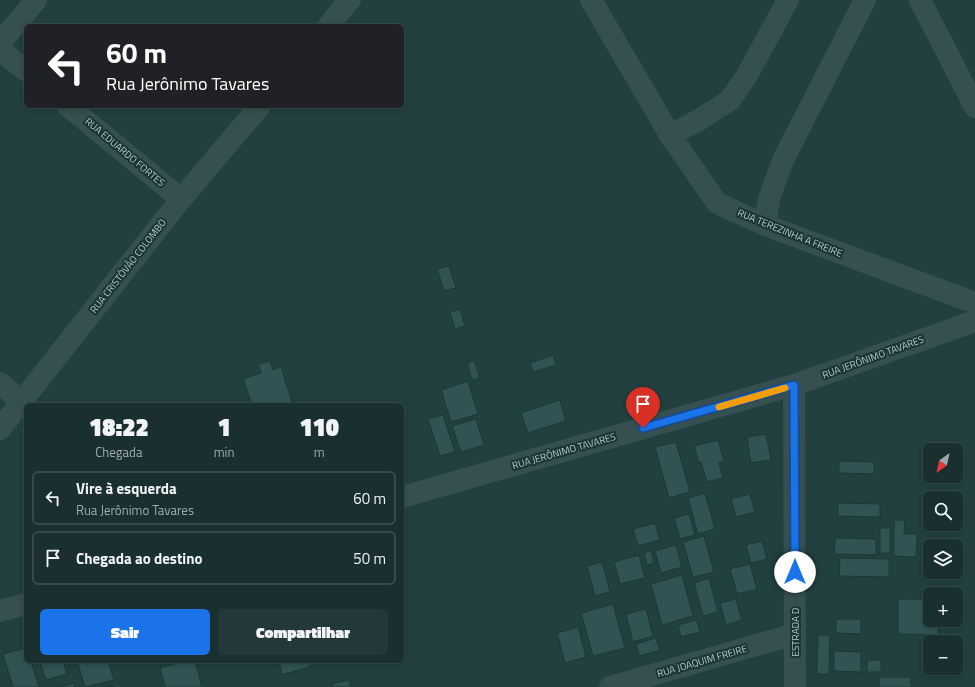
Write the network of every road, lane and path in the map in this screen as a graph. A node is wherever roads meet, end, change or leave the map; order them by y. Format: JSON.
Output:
{"nodes":[{"id":1,"x":36,"y":0,"type":"edge"},
{"id":2,"x":350,"y":0,"type":"edge"},
{"id":3,"x":591,"y":0,"type":"edge"},
{"id":4,"x":788,"y":0,"type":"edge"},
{"id":5,"x":866,"y":0,"type":"edge"},
{"id":6,"x":920,"y":0,"type":"edge"},
{"id":7,"x":330,"y":24,"type":"edge"},
{"id":8,"x":0,"y":43,"type":"edge"},
{"id":9,"x":0,"y":50,"type":"edge"},
{"id":10,"x":24,"y":69,"type":"edge"},
{"id":11,"x":975,"y":107,"type":"edge"},
{"id":12,"x":70,"y":108,"type":"edge"},
{"id":13,"x":258,"y":108,"type":"edge"},
{"id":14,"x":670,"y":135,"type":"junction"},
{"id":15,"x":181,"y":199,"type":"junction"},
{"id":16,"x":765,"y":225,"type":"junction"},
{"id":17,"x":975,"y":303,"type":"edge"},
{"id":18,"x":975,"y":321,"type":"edge"},
{"id":19,"x":0,"y":383,"type":"edge"},
{"id":20,"x":794,"y":385,"type":"junction"},
{"id":21,"x":22,"y":402,"type":"junction"},
{"id":22,"x":0,"y":429,"type":"edge"},
{"id":23,"x":404,"y":496,"type":"edge"},
{"id":24,"x":24,"y":605,"type":"edge"},
{"id":25,"x":0,"y":611,"type":"edge"},
{"id":26,"x":795,"y":634,"type":"junction"},
{"id":27,"x":610,"y":687,"type":"edge"},
{"id":28,"x":795,"y":687,"type":"edge"}],
"edges":[{"from":1,"to":8,"type":"street"},
{"from":2,"to":7,"type":"street"},
{"from":3,"to":14,"type":"street","name":"RUA TEREZINHA A FREIRE"},
{"from":4,"to":14,"type":"street"},
{"from":5,"to":16,"type":"street"},
{"from":6,"to":11,"type":"street"},
{"from":9,"to":10,"type":"street"},
{"from":12,"to":15,"type":"street","name":"RUA EDUARDO FORTES"},
{"from":13,"to":15,"type":"street","name":"RUA CRISTÓVÃO COLOMBO"},
{"from":14,"to":16,"type":"street","name":"RUA TEREZINHA A FREIRE"},
{"from":15,"to":21,"type":"street","name":"RUA CRISTÓVÃO COLOMBO"},
{"from":16,"to":17,"type":"street","name":"RUA TEREZINHA A FREIRE"},
{"from":18,"to":20,"type":"street","name":"RUA JERÔNIMO TAVARES"},
{"from":19,"to":21,"type":"street"},
{"from":20,"to":23,"type":"street","name":"RUA JERÔNIMO TAVARES"},
{"from":20,"to":26,"type":"street","name":"ESTRADA D"},
{"from":21,"to":22,"type":"street","name":"RUA CRISTÓVÃO COLOMBO"},
{"from":24,"to":25,"type":"street"},
{"from":26,"to":27,"type":"street","name":"RUA JOAQUIM FREIRE"},
{"from":26,"to":28,"type":"street","name":"ESTRADA D"}]}
